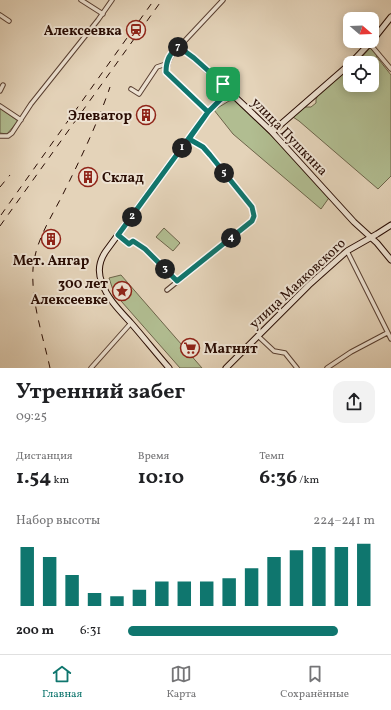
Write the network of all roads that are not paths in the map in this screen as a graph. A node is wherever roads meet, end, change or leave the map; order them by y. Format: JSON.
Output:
{"nodes":[{"id":1,"x":81,"y":0,"type":"edge"},
{"id":2,"x":112,"y":0,"type":"edge"},
{"id":3,"x":223,"y":0,"type":"edge"},
{"id":4,"x":103,"y":14,"type":"junction"},
{"id":5,"x":0,"y":15,"type":"edge"},
{"id":6,"x":391,"y":17,"type":"edge"},
{"id":7,"x":9,"y":21,"type":"dead end"},
{"id":8,"x":379,"y":32,"type":"edge"},
{"id":9,"x":179,"y":47,"type":"junction"},
{"id":10,"x":365,"y":48,"type":"edge"},
{"id":11,"x":375,"y":48,"type":"edge"},
{"id":12,"x":357,"y":56,"type":"edge"},
{"id":13,"x":166,"y":64,"type":"junction"},
{"id":14,"x":343,"y":69,"type":"edge"},
{"id":15,"x":391,"y":69,"type":"edge"},
{"id":16,"x":3,"y":85,"type":"dead end"},
{"id":17,"x":131,"y":89,"type":"dead end"},
{"id":18,"x":0,"y":90,"type":"edge"},
{"id":19,"x":231,"y":93,"type":"junction"},
{"id":20,"x":0,"y":106,"type":"edge"},
{"id":21,"x":208,"y":112,"type":"junction"},
{"id":22,"x":21,"y":120,"type":"junction"},
{"id":23,"x":272,"y":132,"type":"junction"},
{"id":24,"x":0,"y":136,"type":"edge"},
{"id":25,"x":189,"y":139,"type":"junction"},
{"id":26,"x":391,"y":224,"type":"edge"},
{"id":27,"x":118,"y":235,"type":"junction"},
{"id":28,"x":370,"y":237,"type":"junction"},
{"id":29,"x":347,"y":251,"type":"junction"},
{"id":30,"x":391,"y":260,"type":"edge"},
{"id":31,"x":177,"y":281,"type":"junction"},
{"id":32,"x":167,"y":290,"type":"dead end"},
{"id":33,"x":131,"y":323,"type":"junction"},
{"id":34,"x":387,"y":333,"type":"junction"},
{"id":35,"x":258,"y":336,"type":"junction"},
{"id":36,"x":391,"y":339,"type":"edge"},
{"id":37,"x":91,"y":368,"type":"edge"},
{"id":38,"x":169,"y":368,"type":"edge"},
{"id":39,"x":226,"y":368,"type":"edge"},
{"id":40,"x":297,"y":368,"type":"edge"},
{"id":41,"x":327,"y":368,"type":"edge"}],
"edges":[{"from":1,"to":4,"type":"street"},
{"from":2,"to":4,"type":"street"},
{"from":3,"to":9,"type":"street"},
{"from":4,"to":22,"type":"street"},
{"from":5,"to":7,"type":"street"},
{"from":6,"to":8,"type":"street"},
{"from":9,"to":13,"type":"street"},
{"from":9,"to":19,"type":"street","name":"улица Пушкина"},
{"from":10,"to":12,"type":"street"},
{"from":11,"to":15,"type":"street"},
{"from":13,"to":17,"type":"street"},
{"from":13,"to":21,"type":"street"},
{"from":14,"to":23,"type":"street"},
{"from":16,"to":18,"type":"street"},
{"from":19,"to":21,"type":"street"},
{"from":19,"to":23,"type":"street","name":"улица Пушкина"},
{"from":20,"to":22,"type":"street"},
{"from":21,"to":25,"type":"street"},
{"from":22,"to":24,"type":"street"},
{"from":23,"to":28,"type":"street","name":"улица Пушкина"},
{"from":25,"to":27,"type":"street"},
{"from":25,"to":31,"type":"street"},
{"from":26,"to":28,"type":"street","name":"улица Маяковского"},
{"from":27,"to":31,"type":"street"},
{"from":27,"to":33,"type":"street"},
{"from":28,"to":29,"type":"street","name":"улица Маяковского"},
{"from":28,"to":30,"type":"street","name":"улица Пушкина"},
{"from":29,"to":34,"type":"street"},
{"from":29,"to":35,"type":"street","name":"улица Маяковского"},
{"from":31,"to":32,"type":"street"},
{"from":33,"to":37,"type":"street"},
{"from":33,"to":38,"type":"street"},
{"from":34,"to":36,"type":"street"},
{"from":34,"to":41,"type":"street"},
{"from":35,"to":39,"type":"street","name":"улица Маяковского"},
{"from":35,"to":40,"type":"street"}]}
